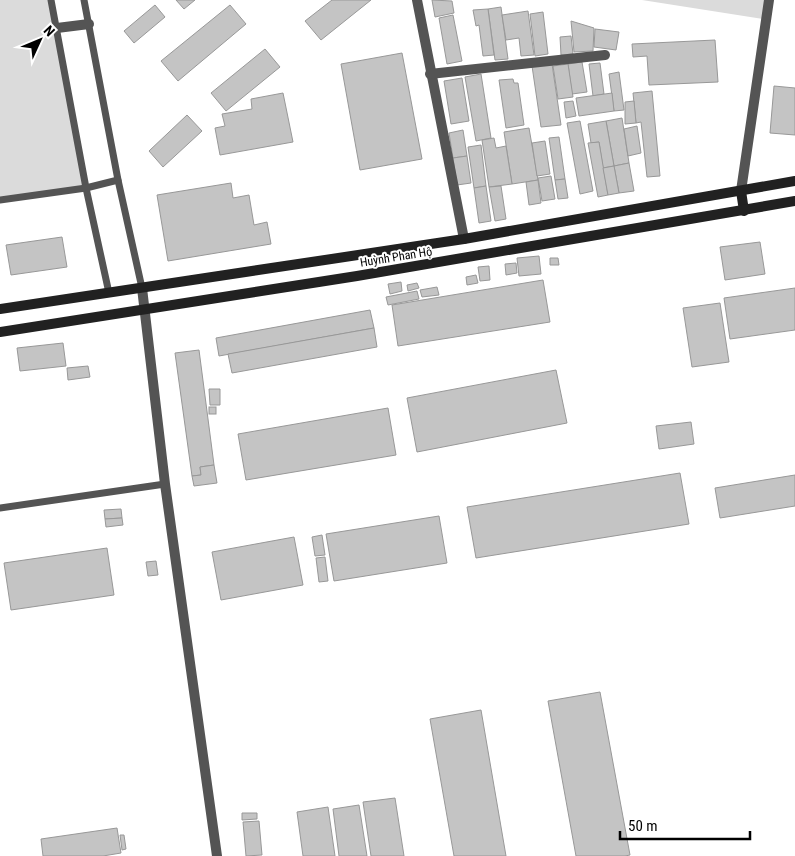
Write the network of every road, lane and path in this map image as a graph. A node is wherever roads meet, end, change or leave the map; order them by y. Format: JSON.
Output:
{"nodes":[{"id":1,"x":52,"y":0,"type":"edge"},
{"id":2,"x":84,"y":0,"type":"edge"},
{"id":3,"x":417,"y":0,"type":"edge"},
{"id":4,"x":769,"y":0,"type":"edge"},
{"id":5,"x":89,"y":24,"type":"junction"},
{"id":6,"x":56,"y":28,"type":"junction"},
{"id":7,"x":605,"y":55,"type":"dead end"},
{"id":8,"x":430,"y":74,"type":"junction"},
{"id":9,"x":118,"y":180,"type":"junction"},
{"id":10,"x":795,"y":181,"type":"edge"},
{"id":11,"x":86,"y":188,"type":"junction"},
{"id":12,"x":741,"y":191,"type":"junction"},
{"id":13,"x":0,"y":200,"type":"edge"},
{"id":14,"x":795,"y":201,"type":"edge"},
{"id":15,"x":744,"y":210,"type":"junction"},
{"id":16,"x":464,"y":238,"type":"junction"},
{"id":17,"x":142,"y":288,"type":"junction"},
{"id":18,"x":109,"y":293,"type":"junction"},
{"id":19,"x":0,"y":309,"type":"edge"},
{"id":20,"x":144,"y":310,"type":"junction"},
{"id":21,"x":0,"y":332,"type":"edge"},
{"id":22,"x":165,"y":484,"type":"junction"},
{"id":23,"x":0,"y":508,"type":"edge"},
{"id":24,"x":217,"y":856,"type":"edge"}],
"edges":[{"from":1,"to":6,"type":"lane"},
{"from":2,"to":5,"type":"lane"},
{"from":3,"to":8,"type":"street"},
{"from":4,"to":12,"type":"street"},
{"from":5,"to":6,"type":"street"},
{"from":5,"to":9,"type":"lane"},
{"from":6,"to":11,"type":"lane"},
{"from":7,"to":8,"type":"street"},
{"from":8,"to":16,"type":"street"},
{"from":9,"to":11,"type":"lane"},
{"from":9,"to":17,"type":"lane"},
{"from":10,"to":12,"type":"street","name":"Huỳnh Phan Hộ"},
{"from":11,"to":13,"type":"lane"},
{"from":11,"to":18,"type":"lane"},
{"from":12,"to":15,"type":"street"},
{"from":12,"to":16,"type":"street","name":"Huỳnh Phan Hộ"},
{"from":14,"to":15,"type":"street","name":"Huỳnh Phan Hộ"},
{"from":15,"to":20,"type":"street","name":"Huỳnh Phan Hộ"},
{"from":16,"to":17,"type":"street","name":"Huỳnh Phan Hộ"},
{"from":17,"to":18,"type":"street","name":"Huỳnh Phan Hộ"},
{"from":17,"to":20,"type":"street"},
{"from":18,"to":19,"type":"street","name":"Huỳnh Phan Hộ"},
{"from":20,"to":21,"type":"street","name":"Huỳnh Phan Hộ"},
{"from":20,"to":22,"type":"street"},
{"from":22,"to":23,"type":"lane"},
{"from":22,"to":24,"type":"street"}]}
